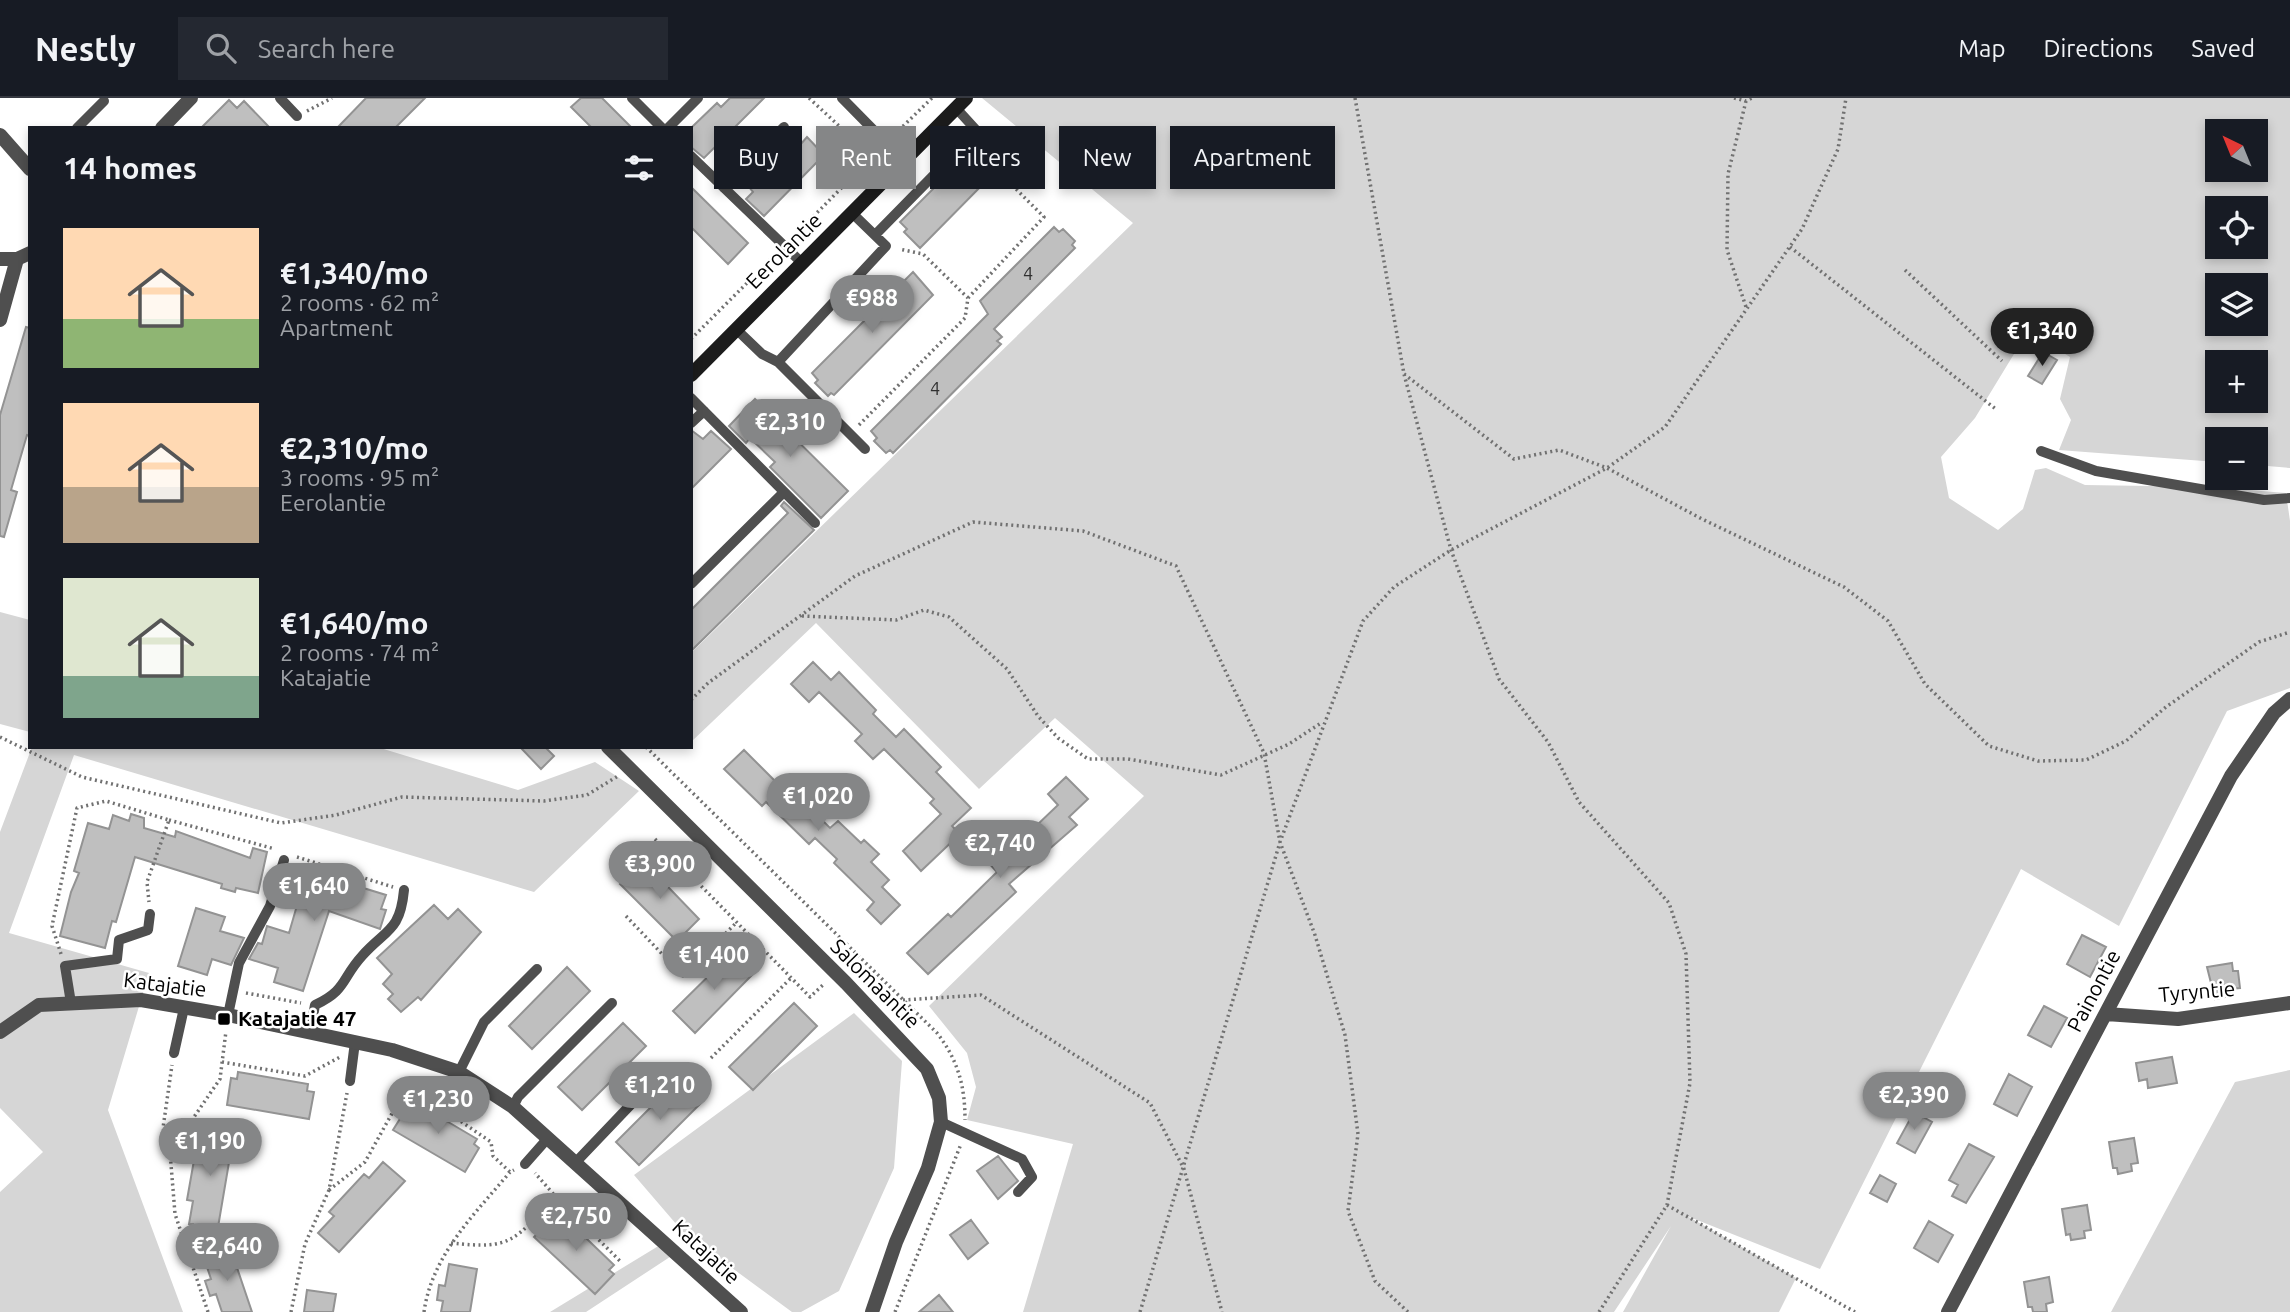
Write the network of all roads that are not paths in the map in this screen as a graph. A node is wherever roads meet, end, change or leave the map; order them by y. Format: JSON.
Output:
{"nodes":[{"id":1,"x":191,"y":98,"type":"edge"},
{"id":2,"x":280,"y":98,"type":"edge"},
{"id":3,"x":632,"y":98,"type":"edge"},
{"id":4,"x":698,"y":98,"type":"edge"},
{"id":5,"x":842,"y":98,"type":"edge"},
{"id":6,"x":104,"y":101,"type":"dead end"},
{"id":7,"x":961,"y":103,"type":"edge"},
{"id":8,"x":297,"y":116,"type":"dead end"},
{"id":9,"x":79,"y":126,"type":"edge"},
{"id":10,"x":164,"y":126,"type":"edge"},
{"id":11,"x":660,"y":126,"type":"edge"},
{"id":12,"x":670,"y":126,"type":"edge"},
{"id":13,"x":870,"y":126,"type":"edge"},
{"id":14,"x":974,"y":126,"type":"edge"},
{"id":15,"x":0,"y":135,"type":"edge"},
{"id":16,"x":916,"y":148,"type":"edge"},
{"id":17,"x":693,"y":158,"type":"edge"},
{"id":18,"x":28,"y":167,"type":"edge"},
{"id":19,"x":714,"y":178,"type":"edge"},
{"id":20,"x":930,"y":178,"type":"edge"},
{"id":21,"x":725,"y":189,"type":"edge"},
{"id":22,"x":876,"y":189,"type":"edge"},
{"id":23,"x":852,"y":213,"type":"junction"},
{"id":24,"x":875,"y":234,"type":"junction"},
{"id":25,"x":24,"y":256,"type":"edge"},
{"id":26,"x":0,"y":259,"type":"edge"},
{"id":27,"x":802,"y":263,"type":"junction"},
{"id":28,"x":0,"y":320,"type":"edge"},
{"id":29,"x":736,"y":329,"type":"junction"},
{"id":30,"x":778,"y":362,"type":"junction"},
{"id":31,"x":693,"y":373,"type":"edge"},
{"id":32,"x":693,"y":400,"type":"edge"},
{"id":33,"x":704,"y":411,"type":"junction"},
{"id":34,"x":693,"y":421,"type":"edge"},
{"id":35,"x":865,"y":449,"type":"dead end"},
{"id":36,"x":2041,"y":450,"type":"dead end"},
{"id":37,"x":784,"y":492,"type":"junction"},
{"id":38,"x":2290,"y":498,"type":"edge"},
{"id":39,"x":815,"y":523,"type":"dead end"},
{"id":40,"x":693,"y":582,"type":"edge"},
{"id":41,"x":2290,"y":699,"type":"edge"},
{"id":42,"x":610,"y":749,"type":"edge"},
{"id":43,"x":284,"y":860,"type":"dead end"},
{"id":44,"x":404,"y":890,"type":"dead end"},
{"id":45,"x":150,"y":915,"type":"road end"},
{"id":46,"x":537,"y":969,"type":"dead end"},
{"id":47,"x":71,"y":1003,"type":"junction"},
{"id":48,"x":612,"y":1003,"type":"dead end"},
{"id":49,"x":2290,"y":1003,"type":"edge"},
{"id":50,"x":184,"y":1007,"type":"junction"},
{"id":51,"x":2106,"y":1014,"type":"junction"},
{"id":52,"x":229,"y":1015,"type":"junction"},
{"id":53,"x":0,"y":1032,"type":"edge"},
{"id":54,"x":310,"y":1032,"type":"junction"},
{"id":55,"x":355,"y":1042,"type":"junction"},
{"id":56,"x":174,"y":1053,"type":"road end"},
{"id":57,"x":459,"y":1072,"type":"junction"},
{"id":58,"x":659,"y":1074,"type":"dead end"},
{"id":59,"x":349,"y":1081,"type":"road end"},
{"id":60,"x":513,"y":1107,"type":"junction"},
{"id":61,"x":941,"y":1122,"type":"junction"},
{"id":62,"x":548,"y":1138,"type":"junction"},
{"id":63,"x":576,"y":1162,"type":"junction"},
{"id":64,"x":524,"y":1164,"type":"road end"},
{"id":65,"x":1018,"y":1192,"type":"dead end"},
{"id":66,"x":741,"y":1312,"type":"edge"},
{"id":67,"x":872,"y":1312,"type":"edge"},
{"id":68,"x":1948,"y":1312,"type":"edge"}],
"edges":[{"from":1,"to":10,"type":"street"},
{"from":2,"to":8,"type":"lane"},
{"from":3,"to":11,"type":"lane"},
{"from":4,"to":12,"type":"lane"},
{"from":5,"to":13,"type":"lane"},
{"from":6,"to":9,"type":"lane"},
{"from":7,"to":14,"type":"lane"},
{"from":7,"to":16,"type":"street","name":"Eerolantie"},
{"from":15,"to":18,"type":"street"},
{"from":17,"to":19,"type":"lane"},
{"from":20,"to":24,"type":"lane"},
{"from":21,"to":27,"type":"lane"},
{"from":22,"to":23,"type":"street","name":"Eerolantie"},
{"from":23,"to":24,"type":"lane"},
{"from":23,"to":27,"type":"street","name":"Eerolantie"},
{"from":24,"to":30,"type":"lane"},
{"from":25,"to":26,"type":"street"},
{"from":25,"to":28,"type":"street"},
{"from":27,"to":29,"type":"street","name":"Eerolantie"},
{"from":29,"to":30,"type":"lane"},
{"from":29,"to":31,"type":"street","name":"Eerolantie"},
{"from":30,"to":35,"type":"lane"},
{"from":32,"to":33,"type":"lane"},
{"from":33,"to":34,"type":"lane"},
{"from":33,"to":37,"type":"lane"},
{"from":36,"to":38,"type":"lane"},
{"from":37,"to":39,"type":"lane"},
{"from":37,"to":40,"type":"lane"},
{"from":41,"to":51,"type":"street","name":"Painontie"},
{"from":42,"to":61,"type":"street","name":"Salomaantie"},
{"from":43,"to":52,"type":"lane"},
{"from":44,"to":54,"type":"lane"},
{"from":45,"to":47,"type":"lane"},
{"from":46,"to":57,"type":"lane"},
{"from":47,"to":50,"type":"street","name":"Katajatie"},
{"from":47,"to":53,"type":"street","name":"Katajatie"},
{"from":48,"to":60,"type":"lane"},
{"from":49,"to":51,"type":"street","name":"Tyryntie"},
{"from":50,"to":52,"type":"street","name":"Katajatie"},
{"from":50,"to":56,"type":"lane"},
{"from":51,"to":68,"type":"street","name":"Painontie"},
{"from":52,"to":54,"type":"street","name":"Katajatie"},
{"from":54,"to":55,"type":"street","name":"Katajatie"},
{"from":55,"to":57,"type":"street","name":"Katajatie"},
{"from":55,"to":59,"type":"lane"},
{"from":57,"to":60,"type":"street","name":"Katajatie"},
{"from":58,"to":63,"type":"lane"},
{"from":60,"to":62,"type":"street","name":"Katajatie"},
{"from":61,"to":65,"type":"lane"},
{"from":61,"to":67,"type":"street","name":"Salomaantie"},
{"from":62,"to":63,"type":"street","name":"Katajatie"},
{"from":62,"to":64,"type":"lane"},
{"from":63,"to":66,"type":"street","name":"Katajatie"}]}
